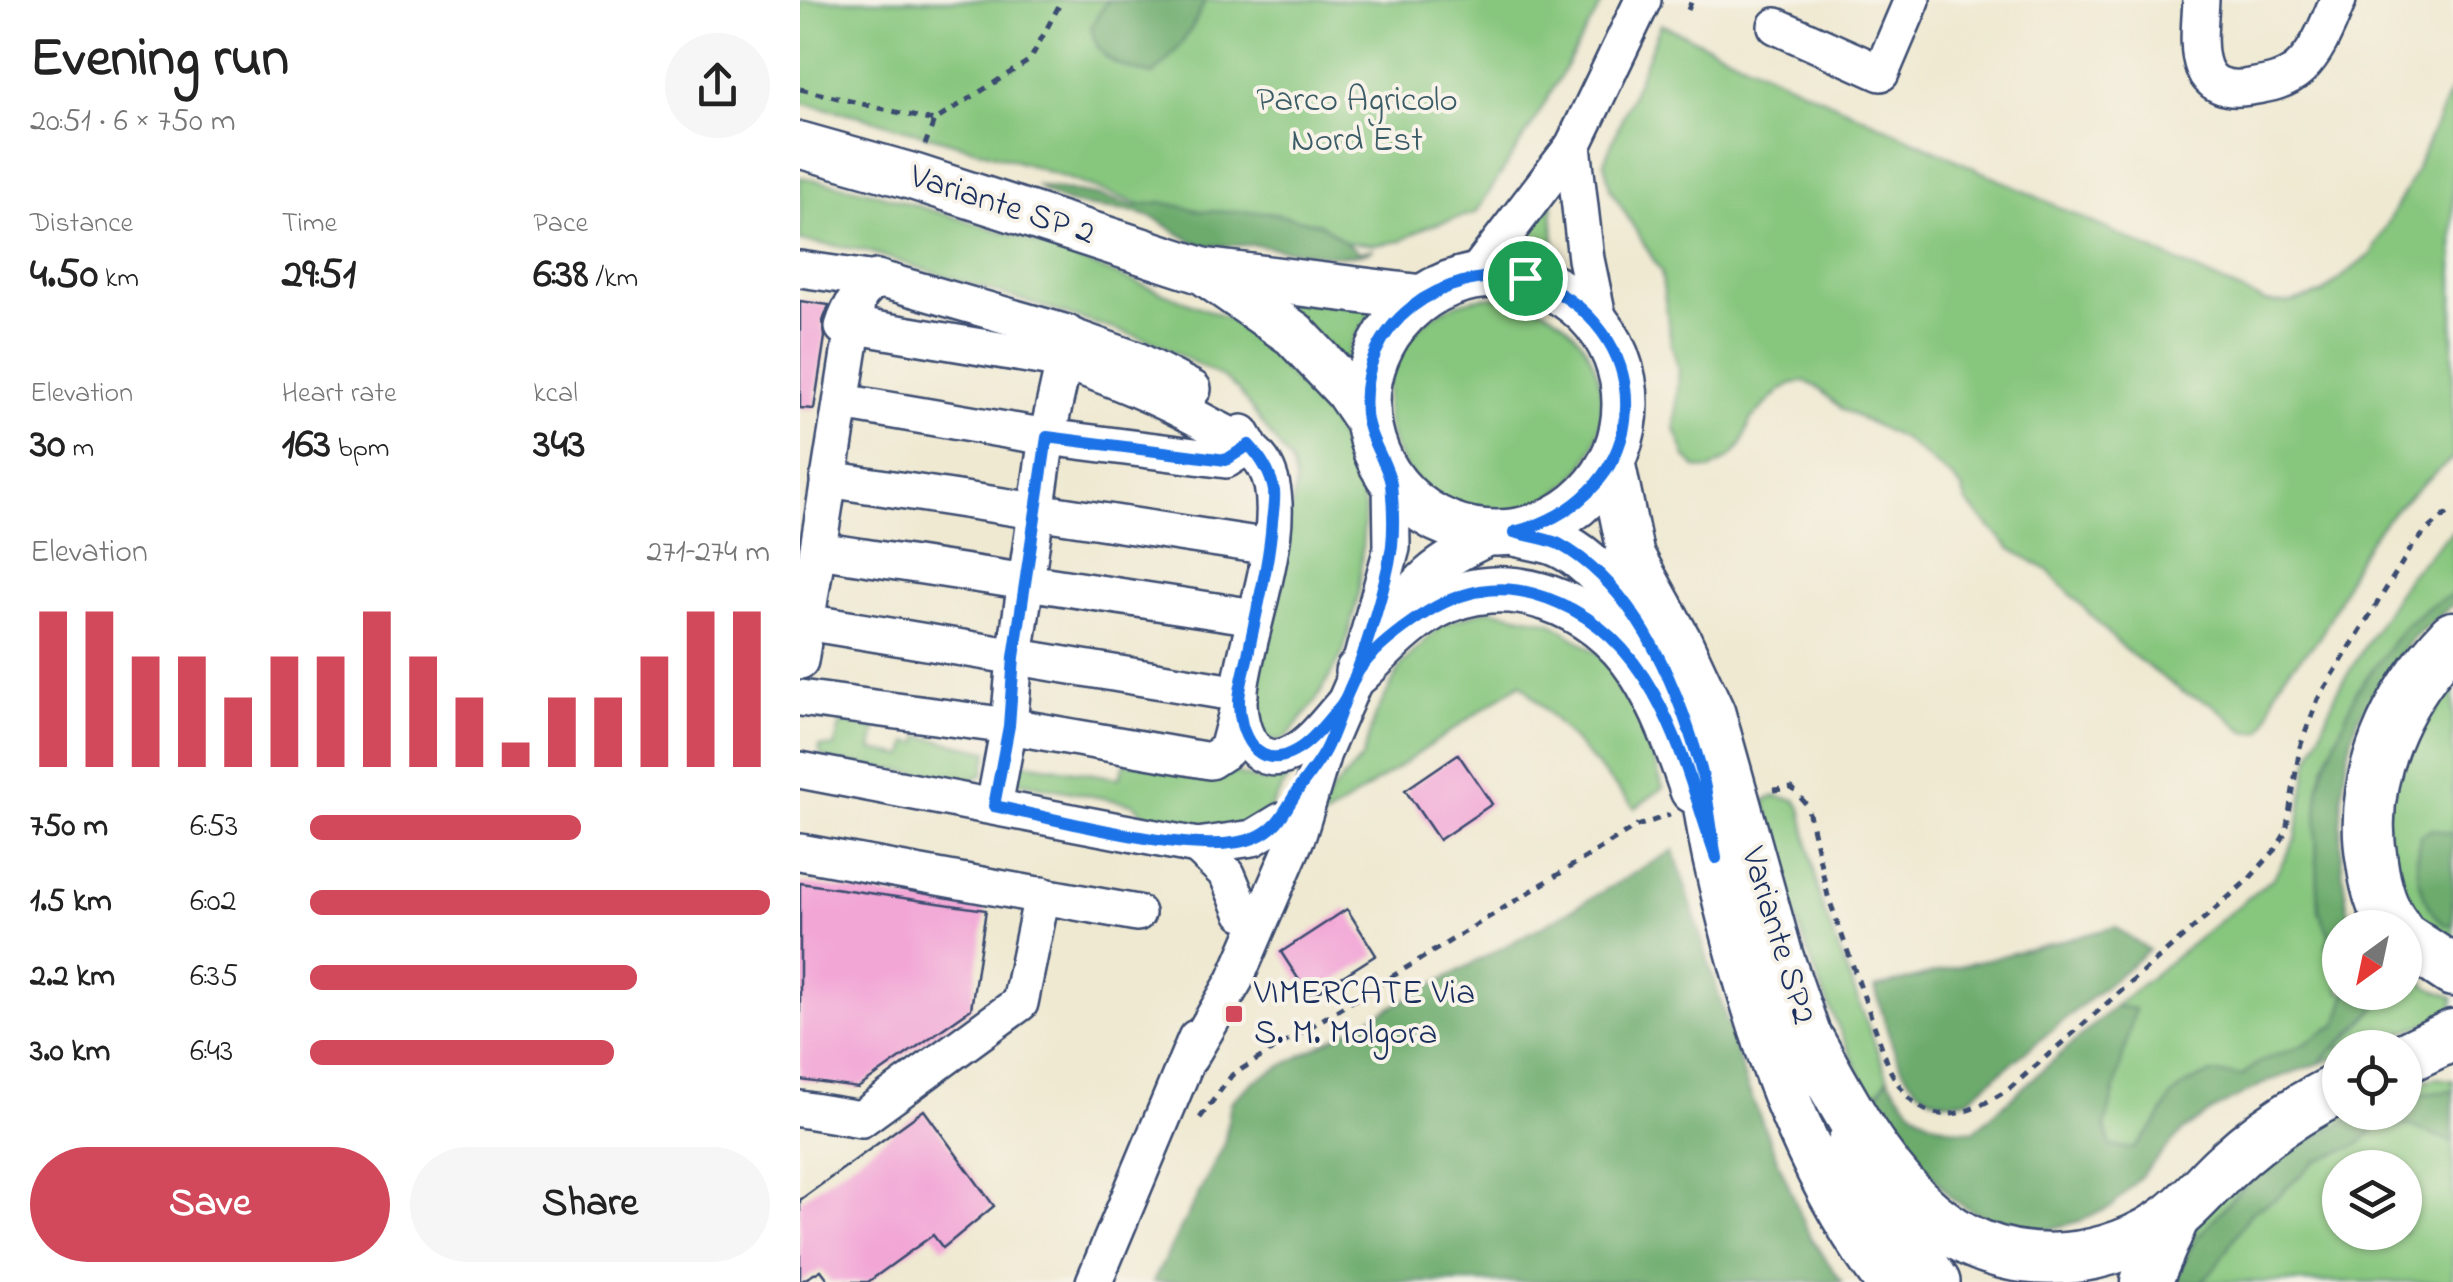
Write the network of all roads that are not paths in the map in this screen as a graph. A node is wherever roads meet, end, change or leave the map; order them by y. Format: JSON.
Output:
{"nodes":[{"id":1,"x":1644,"y":0,"type":"edge"},
{"id":2,"x":2201,"y":0,"type":"edge"},
{"id":3,"x":2338,"y":0,"type":"edge"},
{"id":4,"x":1911,"y":1,"type":"edge"},
{"id":5,"x":1776,"y":26,"type":"dead end"},
{"id":6,"x":800,"y":146,"type":"edge"},
{"id":7,"x":1573,"y":146,"type":"junction"},
{"id":8,"x":800,"y":269,"type":"edge"},
{"id":9,"x":1204,"y":271,"type":"junction"},
{"id":10,"x":859,"y":277,"type":"junction"},
{"id":11,"x":1473,"y":277,"type":"junction"},
{"id":12,"x":1422,"y":298,"type":"junction"},
{"id":13,"x":850,"y":326,"type":"junction"},
{"id":14,"x":1601,"y":330,"type":"junction"},
{"id":15,"x":1064,"y":361,"type":"junction"},
{"id":16,"x":842,"y":402,"type":"junction"},
{"id":17,"x":1366,"y":418,"type":"junction"},
{"id":18,"x":1047,"y":437,"type":"junction"},
{"id":19,"x":1249,"y":445,"type":"junction"},
{"id":20,"x":1612,"y":463,"type":"junction"},
{"id":21,"x":828,"y":479,"type":"junction"},
{"id":22,"x":1391,"y":479,"type":"junction"},
{"id":23,"x":1038,"y":511,"type":"junction"},
{"id":24,"x":1506,"y":533,"type":"junction"},
{"id":25,"x":1270,"y":547,"type":"junction"},
{"id":26,"x":818,"y":550,"type":"junction"},
{"id":27,"x":1028,"y":583,"type":"junction"},
{"id":28,"x":1255,"y":617,"type":"junction"},
{"id":29,"x":806,"y":622,"type":"junction"},
{"id":30,"x":2453,"y":636,"type":"edge"},
{"id":31,"x":1014,"y":657,"type":"junction"},
{"id":32,"x":800,"y":661,"type":"edge"},
{"id":33,"x":1351,"y":687,"type":"junction"},
{"id":34,"x":800,"y":698,"type":"edge"},
{"id":35,"x":1240,"y":698,"type":"junction"},
{"id":36,"x":1009,"y":726,"type":"junction"},
{"id":37,"x":1324,"y":753,"type":"junction"},
{"id":38,"x":800,"y":770,"type":"edge"},
{"id":39,"x":994,"y":806,"type":"junction"},
{"id":40,"x":1281,"y":821,"type":"junction"},
{"id":41,"x":1197,"y":846,"type":"junction"},
{"id":42,"x":800,"y":852,"type":"edge"},
{"id":43,"x":1716,"y":858,"type":"junction"},
{"id":44,"x":1042,"y":895,"type":"junction"},
{"id":45,"x":2388,"y":910,"type":"edge"},
{"id":46,"x":1243,"y":912,"type":"junction"},
{"id":47,"x":1137,"y":913,"type":"dead end"},
{"id":48,"x":2422,"y":950,"type":"edge"},
{"id":49,"x":2453,"y":971,"type":"edge"},
{"id":50,"x":2453,"y":1035,"type":"edge"},
{"id":51,"x":1810,"y":1043,"type":"junction"},
{"id":52,"x":2422,"y":1050,"type":"edge"},
{"id":53,"x":1190,"y":1057,"type":"junction"},
{"id":54,"x":2453,"y":1066,"type":"edge"},
{"id":55,"x":2422,"y":1067,"type":"edge"},
{"id":56,"x":2322,"y":1100,"type":"edge"},
{"id":57,"x":800,"y":1109,"type":"edge"},
{"id":58,"x":2174,"y":1217,"type":"junction"},
{"id":59,"x":1094,"y":1282,"type":"edge"},
{"id":60,"x":1888,"y":1282,"type":"edge"},
{"id":61,"x":1937,"y":1282,"type":"edge"},
{"id":62,"x":2146,"y":1282,"type":"edge"}],
"edges":[{"from":1,"to":7,"type":"street"},
{"from":2,"to":3,"type":"street"},
{"from":4,"to":5,"type":"street"},
{"from":6,"to":9,"type":"main road","name":"Variante SP 2"},
{"from":7,"to":11,"type":"street"},
{"from":7,"to":14,"type":"street"},
{"from":8,"to":10,"type":"street"},
{"from":9,"to":12,"type":"main road","name":"Variante SP 2"},
{"from":9,"to":17,"type":"main road","name":"Variante SP 2"},
{"from":10,"to":13,"type":"street"},
{"from":10,"to":15,"type":"street"},
{"from":11,"to":12,"type":"main road"},
{"from":11,"to":14,"type":"main road"},
{"from":12,"to":17,"type":"main road"},
{"from":13,"to":15,"type":"street"},
{"from":13,"to":16,"type":"street"},
{"from":13,"to":19,"type":"street"},
{"from":14,"to":20,"type":"main road"},
{"from":15,"to":18,"type":"street"},
{"from":15,"to":19,"type":"street"},
{"from":16,"to":18,"type":"street"},
{"from":16,"to":21,"type":"street"},
{"from":17,"to":22,"type":"main road"},
{"from":18,"to":19,"type":"street"},
{"from":18,"to":23,"type":"street"},
{"from":19,"to":25,"type":"street"},
{"from":20,"to":24,"type":"main road"},
{"from":20,"to":51,"type":"main road","name":"Variante SP2"},
{"from":21,"to":23,"type":"street"},
{"from":21,"to":26,"type":"street"},
{"from":22,"to":24,"type":"main road"},
{"from":22,"to":33,"type":"street"},
{"from":23,"to":25,"type":"street"},
{"from":23,"to":27,"type":"street"},
{"from":24,"to":33,"type":"street"},
{"from":24,"to":43,"type":"main road","name":"Variante SP2"},
{"from":25,"to":28,"type":"street"},
{"from":26,"to":27,"type":"street"},
{"from":26,"to":29,"type":"street"},
{"from":27,"to":28,"type":"street"},
{"from":27,"to":31,"type":"street"},
{"from":28,"to":35,"type":"street"},
{"from":29,"to":31,"type":"street"},
{"from":29,"to":32,"type":"street"},
{"from":30,"to":45,"type":"highway"},
{"from":31,"to":35,"type":"street"},
{"from":31,"to":36,"type":"street"},
{"from":33,"to":35,"type":"street"},
{"from":33,"to":37,"type":"street"},
{"from":33,"to":43,"type":"main road"},
{"from":34,"to":36,"type":"street"},
{"from":35,"to":36,"type":"street"},
{"from":36,"to":39,"type":"street"},
{"from":37,"to":40,"type":"street"},
{"from":37,"to":53,"type":"street"},
{"from":38,"to":39,"type":"street"},
{"from":39,"to":41,"type":"street"},
{"from":40,"to":41,"type":"street"},
{"from":40,"to":46,"type":"street"},
{"from":41,"to":46,"type":"street"},
{"from":42,"to":44,"type":"street"},
{"from":43,"to":60,"type":"main road","name":"Variante SP2"},
{"from":44,"to":47,"type":"street"},
{"from":44,"to":57,"type":"street"},
{"from":46,"to":53,"type":"street"},
{"from":48,"to":49,"type":"highway"},
{"from":50,"to":52,"type":"highway"},
{"from":51,"to":58,"type":"highway"},
{"from":51,"to":61,"type":"main road","name":"Variante SP2"},
{"from":53,"to":59,"type":"street"},
{"from":54,"to":55,"type":"highway"},
{"from":56,"to":58,"type":"highway"},
{"from":58,"to":62,"type":"highway"}]}
